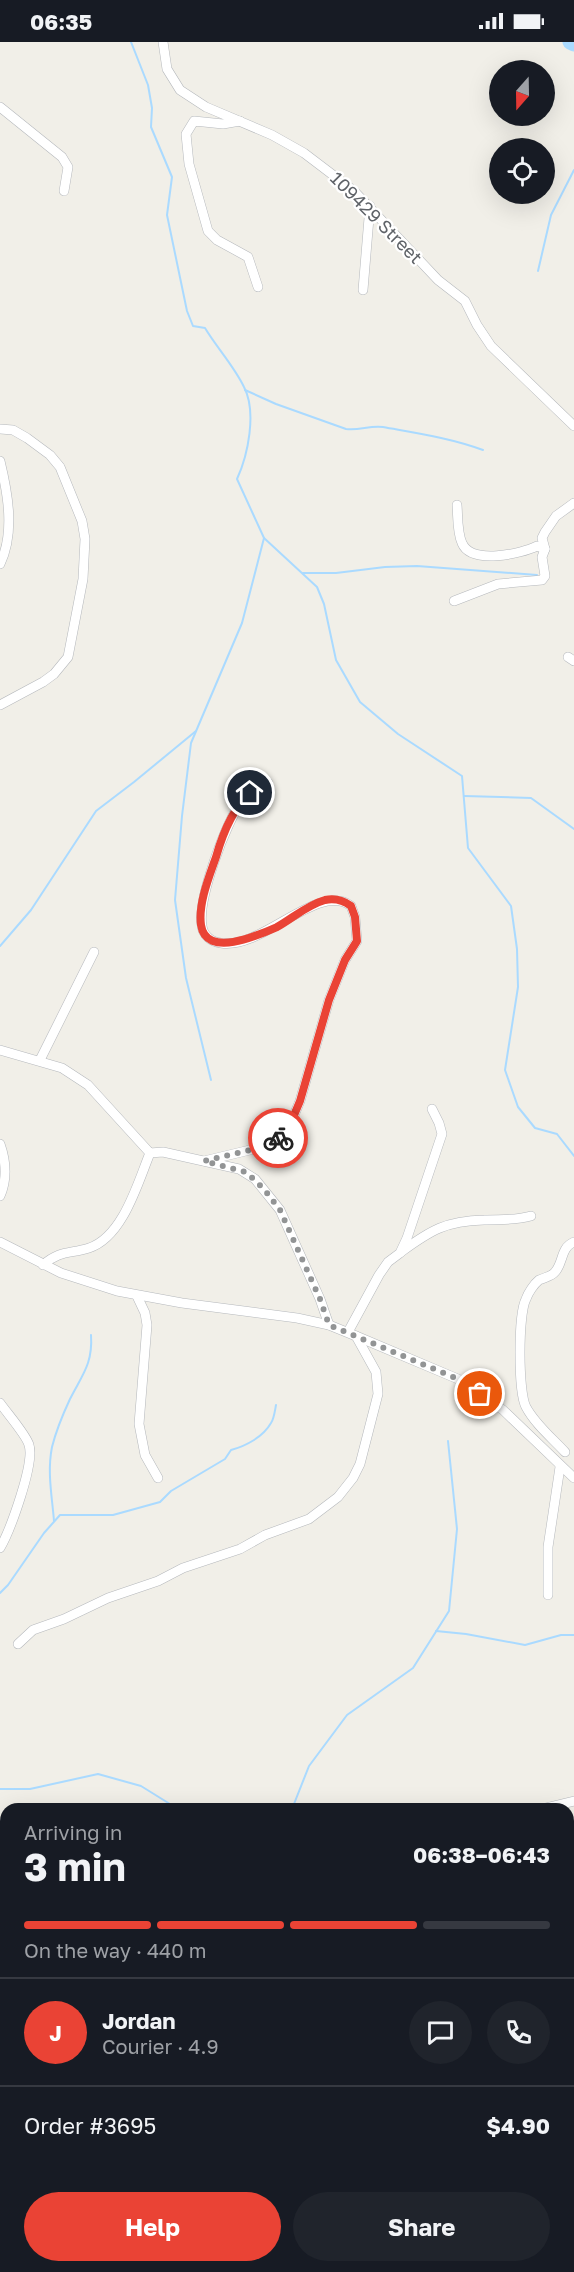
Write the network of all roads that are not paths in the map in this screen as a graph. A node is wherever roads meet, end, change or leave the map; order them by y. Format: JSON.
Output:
{"nodes":[{"id":1,"x":163,"y":42,"type":"edge"},
{"id":2,"x":0,"y":107,"type":"edge"},
{"id":3,"x":240,"y":121,"type":"junction"},
{"id":4,"x":64,"y":191,"type":"dead end"},
{"id":5,"x":370,"y":206,"type":"junction"},
{"id":6,"x":258,"y":287,"type":"dead end"},
{"id":7,"x":363,"y":290,"type":"dead end"},
{"id":8,"x":574,"y":426,"type":"edge"},
{"id":9,"x":0,"y":429,"type":"edge"},
{"id":10,"x":0,"y":461,"type":"edge"},
{"id":11,"x":574,"y":503,"type":"edge"},
{"id":12,"x":457,"y":505,"type":"dead end"},
{"id":13,"x":545,"y":549,"type":"junction"},
{"id":14,"x":0,"y":564,"type":"edge"},
{"id":15,"x":454,"y":601,"type":"dead end"},
{"id":16,"x":0,"y":705,"type":"edge"},
{"id":17,"x":268,"y":783,"type":"dead end"},
{"id":18,"x":94,"y":952,"type":"dead end"},
{"id":19,"x":0,"y":1050,"type":"edge"},
{"id":20,"x":40,"y":1060,"type":"junction"},
{"id":21,"x":432,"y":1108,"type":"dead end"},
{"id":22,"x":0,"y":1144,"type":"edge"},
{"id":23,"x":150,"y":1153,"type":"junction"},
{"id":24,"x":204,"y":1161,"type":"junction"},
{"id":25,"x":0,"y":1196,"type":"edge"},
{"id":26,"x":531,"y":1216,"type":"dead end"},
{"id":27,"x":0,"y":1242,"type":"edge"},
{"id":28,"x":574,"y":1242,"type":"edge"},
{"id":29,"x":400,"y":1253,"type":"junction"},
{"id":30,"x":43,"y":1265,"type":"junction"},
{"id":31,"x":137,"y":1296,"type":"junction"},
{"id":32,"x":329,"y":1325,"type":"junction"},
{"id":33,"x":352,"y":1334,"type":"junction"},
{"id":34,"x":0,"y":1403,"type":"edge"},
{"id":35,"x":570,"y":1450,"type":"edge"},
{"id":36,"x":557,"y":1464,"type":"junction"},
{"id":37,"x":158,"y":1478,"type":"dead end"},
{"id":38,"x":574,"y":1478,"type":"edge"},
{"id":39,"x":0,"y":1548,"type":"edge"},
{"id":40,"x":548,"y":1595,"type":"dead end"},
{"id":41,"x":18,"y":1644,"type":"dead end"}],
"edges":[{"from":1,"to":3,"type":"street","name":"109429 Street"},
{"from":2,"to":4,"type":"street"},
{"from":3,"to":5,"type":"street","name":"109429 Street"},
{"from":3,"to":6,"type":"street"},
{"from":5,"to":7,"type":"street"},
{"from":5,"to":8,"type":"street","name":"109429 Street"},
{"from":9,"to":16,"type":"street"},
{"from":10,"to":14,"type":"street"},
{"from":11,"to":13,"type":"street"},
{"from":12,"to":13,"type":"street"},
{"from":13,"to":15,"type":"street"},
{"from":17,"to":24,"type":"street"},
{"from":18,"to":20,"type":"street"},
{"from":19,"to":20,"type":"street"},
{"from":20,"to":23,"type":"street"},
{"from":21,"to":29,"type":"street"},
{"from":22,"to":25,"type":"street"},
{"from":23,"to":24,"type":"street"},
{"from":23,"to":30,"type":"street"},
{"from":24,"to":32,"type":"street"},
{"from":26,"to":29,"type":"street"},
{"from":27,"to":30,"type":"street"},
{"from":28,"to":35,"type":"street"},
{"from":29,"to":33,"type":"street"},
{"from":30,"to":31,"type":"street"},
{"from":31,"to":32,"type":"street"},
{"from":31,"to":37,"type":"street"},
{"from":32,"to":33,"type":"street"},
{"from":33,"to":36,"type":"street"},
{"from":33,"to":41,"type":"street"},
{"from":34,"to":39,"type":"street"},
{"from":35,"to":36,"type":"street"},
{"from":36,"to":38,"type":"street"},
{"from":36,"to":40,"type":"street"}]}
